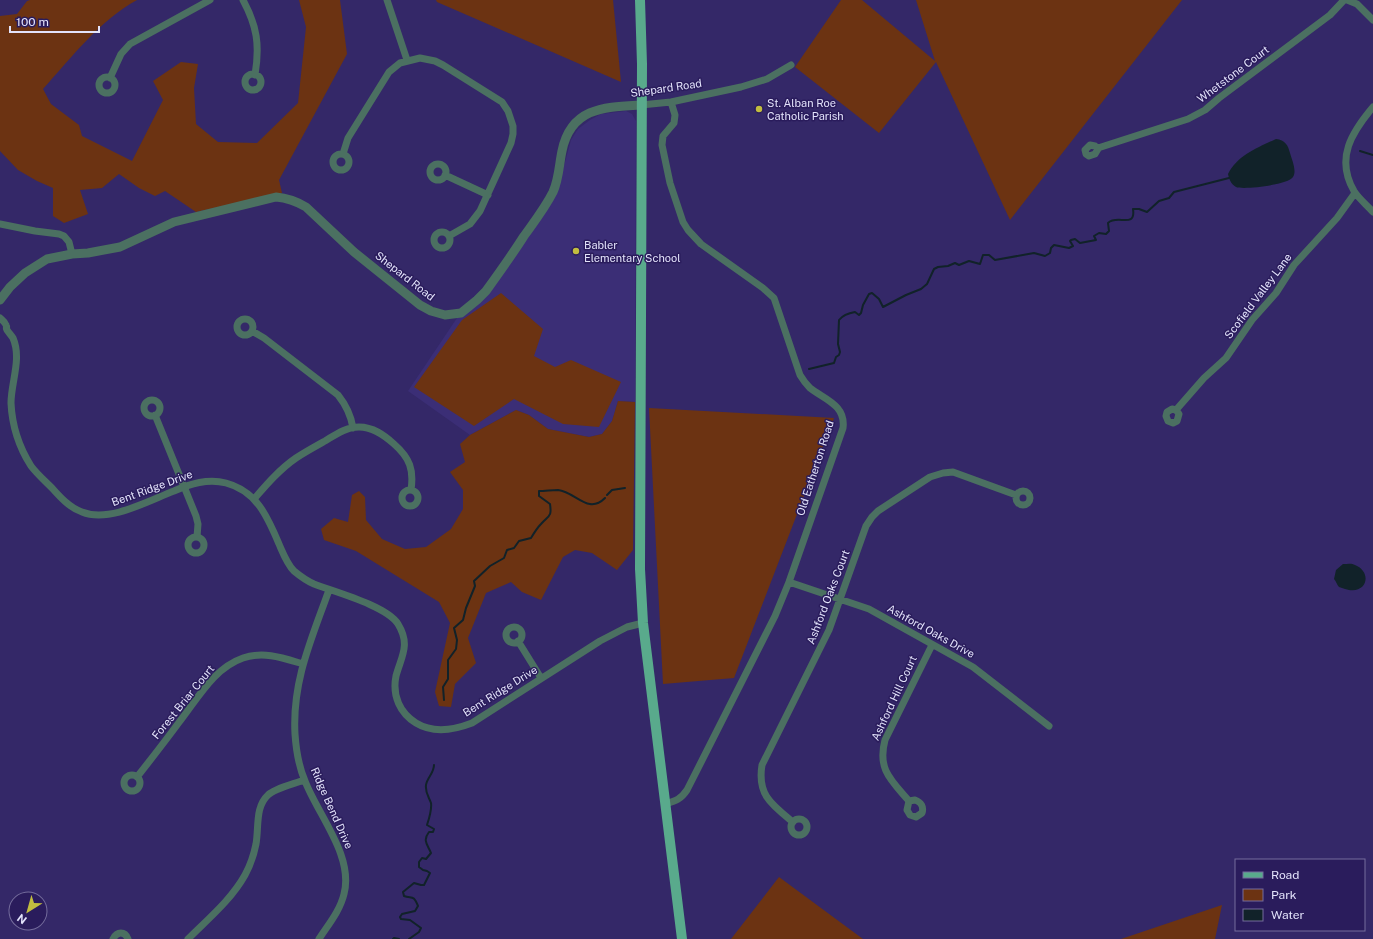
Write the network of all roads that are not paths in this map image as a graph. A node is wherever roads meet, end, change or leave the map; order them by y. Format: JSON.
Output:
{"nodes":[{"id":1,"x":210,"y":0,"type":"edge"},
{"id":2,"x":243,"y":0,"type":"edge"},
{"id":3,"x":387,"y":0,"type":"edge"},
{"id":4,"x":640,"y":0,"type":"edge"},
{"id":5,"x":1344,"y":0,"type":"edge"},
{"id":6,"x":1347,"y":0,"type":"edge"},
{"id":7,"x":1373,"y":20,"type":"edge"},
{"id":8,"x":407,"y":60,"type":"junction"},
{"id":9,"x":791,"y":65,"type":"dead end"},
{"id":10,"x":255,"y":75,"type":"dead end"},
{"id":11,"x":110,"y":78,"type":"dead end"},
{"id":12,"x":671,"y":102,"type":"junction"},
{"id":13,"x":641,"y":106,"type":"junction"},
{"id":14,"x":1373,"y":107,"type":"edge"},
{"id":15,"x":1098,"y":148,"type":"dead end"},
{"id":16,"x":343,"y":154,"type":"dead end"},
{"id":17,"x":445,"y":175,"type":"dead end"},
{"id":18,"x":1355,"y":193,"type":"junction"},
{"id":19,"x":488,"y":195,"type":"junction"},
{"id":20,"x":1373,"y":212,"type":"edge"},
{"id":21,"x":0,"y":224,"type":"edge"},
{"id":22,"x":449,"y":236,"type":"dead end"},
{"id":23,"x":72,"y":254,"type":"junction"},
{"id":24,"x":0,"y":300,"type":"edge"},
{"id":25,"x":0,"y":318,"type":"edge"},
{"id":26,"x":3,"y":329,"type":"edge"},
{"id":27,"x":252,"y":331,"type":"dead end"},
{"id":28,"x":1176,"y":410,"type":"dead end"},
{"id":29,"x":155,"y":415,"type":"dead end"},
{"id":30,"x":353,"y":428,"type":"junction"},
{"id":31,"x":184,"y":486,"type":"junction"},
{"id":32,"x":411,"y":490,"type":"dead end"},
{"id":33,"x":1016,"y":495,"type":"dead end"},
{"id":34,"x":254,"y":498,"type":"junction"},
{"id":35,"x":197,"y":537,"type":"dead end"},
{"id":36,"x":789,"y":582,"type":"junction"},
{"id":37,"x":329,"y":590,"type":"junction"},
{"id":38,"x":841,"y":599,"type":"junction"},
{"id":39,"x":643,"y":623,"type":"junction"},
{"id":40,"x":518,"y":641,"type":"dead end"},
{"id":41,"x":932,"y":645,"type":"junction"},
{"id":42,"x":303,"y":664,"type":"junction"},
{"id":43,"x":542,"y":678,"type":"junction"},
{"id":44,"x":1049,"y":726,"type":"dead end"},
{"id":45,"x":137,"y":777,"type":"dead end"},
{"id":46,"x":304,"y":780,"type":"junction"},
{"id":47,"x":909,"y":801,"type":"dead end"},
{"id":48,"x":666,"y":804,"type":"junction"},
{"id":49,"x":793,"y":822,"type":"dead end"},
{"id":50,"x":113,"y":939,"type":"edge"},
{"id":51,"x":128,"y":939,"type":"edge"},
{"id":52,"x":188,"y":939,"type":"edge"},
{"id":53,"x":319,"y":939,"type":"edge"},
{"id":54,"x":682,"y":939,"type":"edge"}],
"edges":[{"from":1,"to":11,"type":"street"},
{"from":2,"to":10,"type":"street"},
{"from":3,"to":8,"type":"street"},
{"from":4,"to":13,"type":"main road"},
{"from":5,"to":15,"type":"street","name":"Whetstone Court"},
{"from":6,"to":7,"type":"street"},
{"from":8,"to":16,"type":"street"},
{"from":8,"to":19,"type":"street"},
{"from":9,"to":12,"type":"street","name":"Shepard Road"},
{"from":12,"to":13,"type":"street","name":"Shepard Road"},
{"from":12,"to":36,"type":"street","name":"Old Eatherton Road"},
{"from":13,"to":23,"type":"street","name":"Shepard Road"},
{"from":13,"to":39,"type":"main road"},
{"from":14,"to":18,"type":"street"},
{"from":17,"to":19,"type":"street"},
{"from":18,"to":20,"type":"street"},
{"from":18,"to":28,"type":"street","name":"Scofield Valley Lane"},
{"from":19,"to":22,"type":"street"},
{"from":21,"to":23,"type":"street"},
{"from":23,"to":24,"type":"street","name":"Shepard Road"},
{"from":25,"to":26,"type":"street","name":"Bent Ridge Drive"},
{"from":26,"to":31,"type":"street","name":"Bent Ridge Drive"},
{"from":27,"to":30,"type":"street"},
{"from":29,"to":31,"type":"street"},
{"from":30,"to":32,"type":"street"},
{"from":30,"to":34,"type":"street"},
{"from":31,"to":34,"type":"street","name":"Bent Ridge Drive"},
{"from":31,"to":35,"type":"street"},
{"from":33,"to":38,"type":"street","name":"Ashford Oaks Court"},
{"from":34,"to":37,"type":"street","name":"Bent Ridge Drive"},
{"from":36,"to":38,"type":"street","name":"Ashford Oaks Drive"},
{"from":36,"to":48,"type":"street","name":"Old Eatherton Road"},
{"from":37,"to":42,"type":"street","name":"Ridge Bend Drive"},
{"from":37,"to":43,"type":"street","name":"Bent Ridge Drive"},
{"from":38,"to":41,"type":"street","name":"Ashford Oaks Drive"},
{"from":38,"to":49,"type":"street","name":"Ashford Oaks Court"},
{"from":39,"to":43,"type":"street","name":"Bent Ridge Drive"},
{"from":39,"to":48,"type":"main road"},
{"from":40,"to":43,"type":"street"},
{"from":41,"to":44,"type":"street","name":"Ashford Oaks Drive"},
{"from":41,"to":47,"type":"street","name":"Ashford Hill Court"},
{"from":42,"to":45,"type":"street","name":"Forest Briar Court"},
{"from":42,"to":46,"type":"street","name":"Ridge Bend Drive"},
{"from":46,"to":52,"type":"street"},
{"from":46,"to":53,"type":"street","name":"Ridge Bend Drive"},
{"from":48,"to":54,"type":"main road"},
{"from":50,"to":51,"type":"street"}]}
